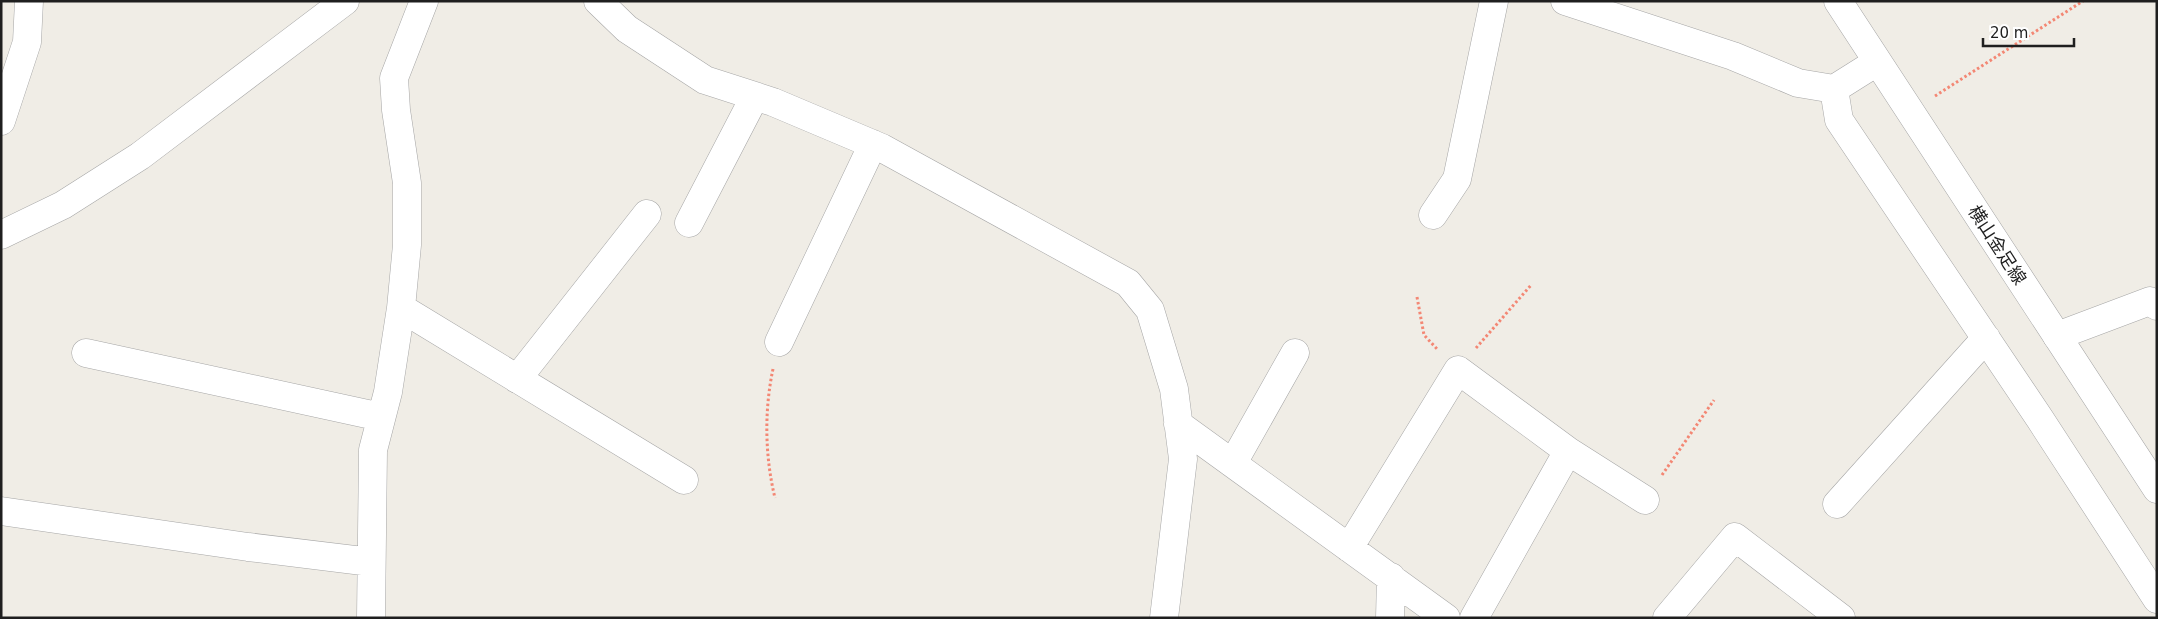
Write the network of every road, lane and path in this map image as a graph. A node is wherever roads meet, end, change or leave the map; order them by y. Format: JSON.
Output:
{"nodes":[{"id":1,"x":29,"y":1,"type":"edge"},
{"id":2,"x":345,"y":1,"type":"edge"},
{"id":3,"x":424,"y":1,"type":"edge"},
{"id":4,"x":598,"y":1,"type":"edge"},
{"id":5,"x":1494,"y":1,"type":"edge"},
{"id":6,"x":1565,"y":1,"type":"edge"},
{"id":7,"x":1838,"y":1,"type":"edge"},
{"id":8,"x":2083,"y":1,"type":"edge"},
{"id":9,"x":1878,"y":62,"type":"junction"},
{"id":10,"x":1834,"y":89,"type":"junction"},
{"id":11,"x":755,"y":96,"type":"junction"},
{"id":12,"x":1933,"y":97,"type":"dead end"},
{"id":13,"x":1,"y":121,"type":"edge"},
{"id":14,"x":873,"y":144,"type":"junction"},
{"id":15,"x":647,"y":214,"type":"dead end"},
{"id":16,"x":1433,"y":215,"type":"dead end"},
{"id":17,"x":689,"y":222,"type":"dead end"},
{"id":18,"x":1,"y":235,"type":"edge"},
{"id":19,"x":1532,"y":284,"type":"dead end"},
{"id":20,"x":1417,"y":297,"type":"dead end"},
{"id":21,"x":2157,"y":306,"type":"edge"},
{"id":22,"x":401,"y":308,"type":"junction"},
{"id":23,"x":2057,"y":336,"type":"junction"},
{"id":24,"x":1986,"y":338,"type":"junction"},
{"id":25,"x":779,"y":342,"type":"joint"},
{"id":26,"x":86,"y":353,"type":"dead end"},
{"id":27,"x":1295,"y":353,"type":"dead end"},
{"id":28,"x":1458,"y":370,"type":"junction"},
{"id":29,"x":517,"y":379,"type":"junction"},
{"id":30,"x":1714,"y":400,"type":"dead end"},
{"id":31,"x":381,"y":417,"type":"junction"},
{"id":32,"x":1178,"y":424,"type":"junction"},
{"id":33,"x":1568,"y":451,"type":"junction"},
{"id":34,"x":1233,"y":463,"type":"junction"},
{"id":35,"x":684,"y":480,"type":"dead end"},
{"id":36,"x":2157,"y":489,"type":"edge"},
{"id":37,"x":775,"y":498,"type":"dead end"},
{"id":38,"x":1644,"y":500,"type":"joint"},
{"id":39,"x":1837,"y":504,"type":"dead end"},
{"id":40,"x":1,"y":511,"type":"edge"},
{"id":41,"x":1349,"y":548,"type":"junction"},
{"id":42,"x":372,"y":562,"type":"junction"},
{"id":43,"x":1391,"y":577,"type":"junction"},
{"id":44,"x":2157,"y":599,"type":"edge"},
{"id":45,"x":2157,"y":611,"type":"edge"},
{"id":46,"x":371,"y":618,"type":"edge"},
{"id":47,"x":1164,"y":618,"type":"edge"},
{"id":48,"x":1390,"y":618,"type":"edge"},
{"id":49,"x":1446,"y":618,"type":"edge"},
{"id":50,"x":1474,"y":618,"type":"edge"},
{"id":51,"x":1667,"y":618,"type":"edge"},
{"id":52,"x":1841,"y":618,"type":"edge"},
{"id":53,"x":2146,"y":618,"type":"edge"}],
"edges":[{"from":1,"to":13,"type":"street"},
{"from":2,"to":18,"type":"street"},
{"from":3,"to":22,"type":"street"},
{"from":4,"to":11,"type":"street"},
{"from":5,"to":16,"type":"street"},
{"from":6,"to":10,"type":"street"},
{"from":7,"to":9,"type":"street","name":"横山金足線"},
{"from":8,"to":12,"type":"path"},
{"from":9,"to":10,"type":"street"},
{"from":9,"to":23,"type":"street","name":"横山金足線"},
{"from":10,"to":24,"type":"street"},
{"from":11,"to":14,"type":"street"},
{"from":11,"to":17,"type":"street"},
{"from":14,"to":25,"type":"street"},
{"from":14,"to":32,"type":"street"},
{"from":15,"to":29,"type":"street"},
{"from":19,"to":28,"type":"path"},
{"from":20,"to":28,"type":"path"},
{"from":21,"to":23,"type":"street"},
{"from":22,"to":29,"type":"street"},
{"from":22,"to":31,"type":"street"},
{"from":23,"to":36,"type":"street","name":"横山金足線"},
{"from":24,"to":39,"type":"street"},
{"from":24,"to":44,"type":"street"},
{"from":25,"to":37,"type":"path"},
{"from":26,"to":31,"type":"street"},
{"from":27,"to":34,"type":"street"},
{"from":28,"to":33,"type":"street"},
{"from":28,"to":41,"type":"street"},
{"from":29,"to":35,"type":"street"},
{"from":30,"to":38,"type":"path"},
{"from":31,"to":42,"type":"street"},
{"from":32,"to":34,"type":"street"},
{"from":32,"to":47,"type":"street"},
{"from":33,"to":38,"type":"street"},
{"from":33,"to":50,"type":"street"},
{"from":34,"to":41,"type":"street"},
{"from":40,"to":42,"type":"street"},
{"from":41,"to":43,"type":"street"},
{"from":42,"to":46,"type":"street"},
{"from":43,"to":48,"type":"street"},
{"from":43,"to":49,"type":"street"},
{"from":45,"to":53,"type":"street"},
{"from":51,"to":52,"type":"street"}]}
